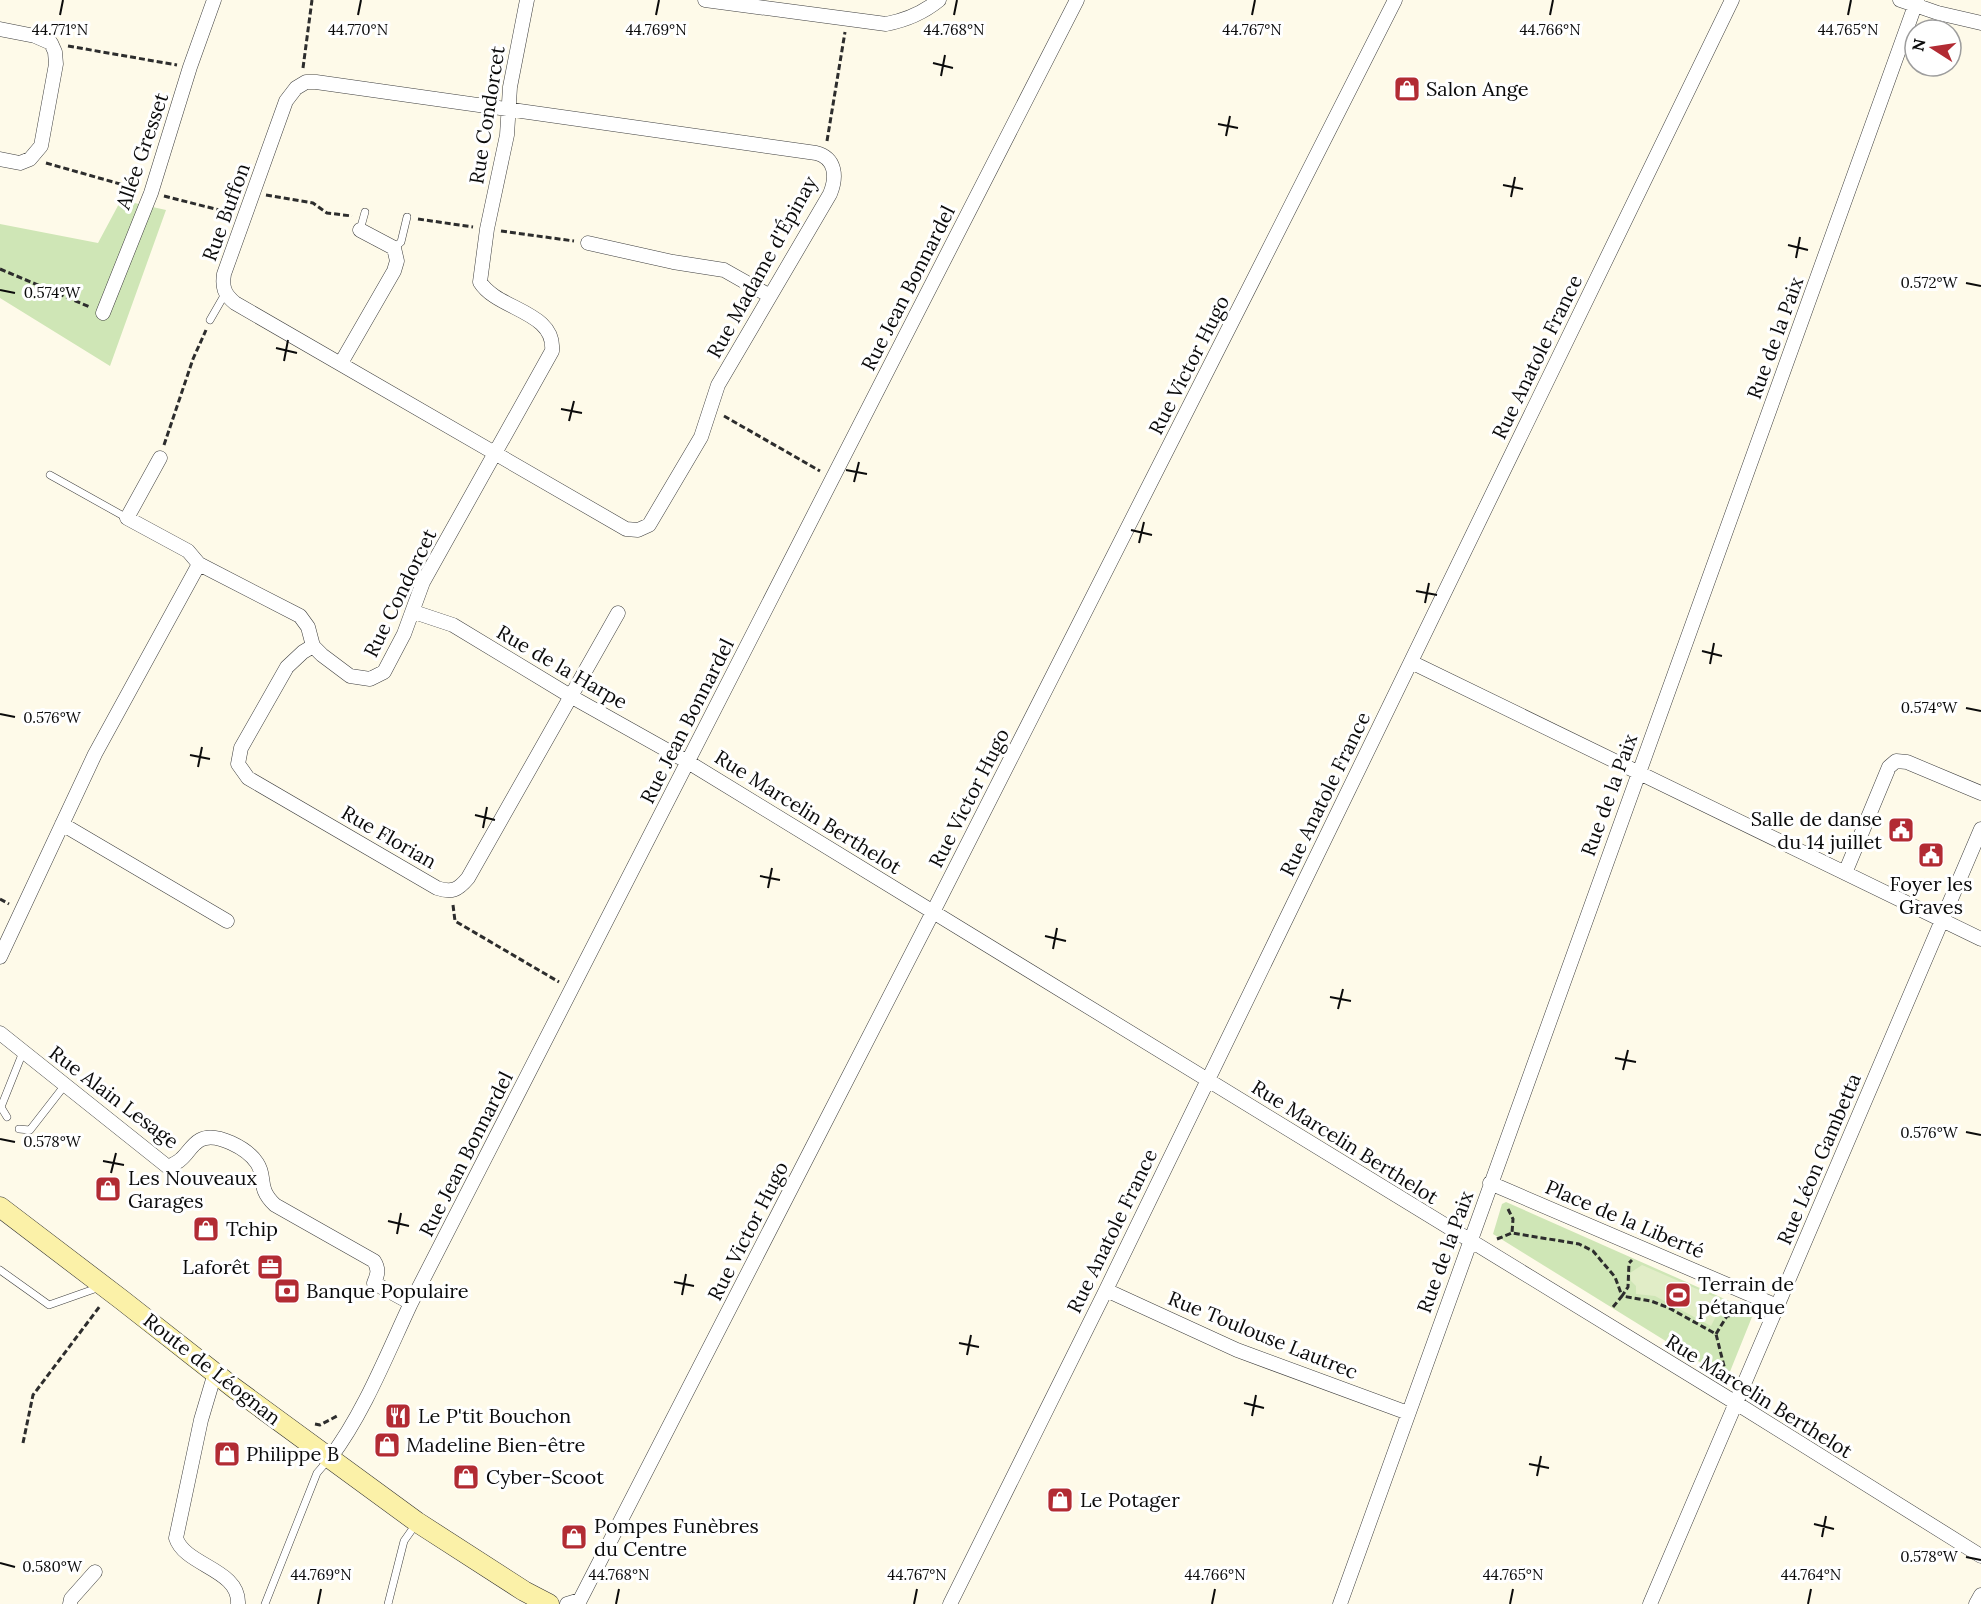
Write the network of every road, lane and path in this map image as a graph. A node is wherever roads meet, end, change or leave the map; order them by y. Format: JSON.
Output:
{"nodes":[{"id":1,"x":214,"y":0,"type":"edge"},
{"id":2,"x":312,"y":0,"type":"edge"},
{"id":3,"x":527,"y":0,"type":"edge"},
{"id":4,"x":705,"y":0,"type":"edge"},
{"id":5,"x":939,"y":0,"type":"edge"},
{"id":6,"x":1077,"y":0,"type":"edge"},
{"id":7,"x":1395,"y":0,"type":"edge"},
{"id":8,"x":1732,"y":0,"type":"edge"},
{"id":9,"x":1900,"y":0,"type":"edge"},
{"id":10,"x":1916,"y":3,"type":"edge"},
{"id":11,"x":847,"y":20,"type":"junction"},
{"id":12,"x":1981,"y":23,"type":"edge"},
{"id":13,"x":0,"y":29,"type":"edge"},
{"id":14,"x":51,"y":43,"type":"junction"},
{"id":15,"x":190,"y":67,"type":"junction"},
{"id":16,"x":300,"y":84,"type":"junction"},
{"id":17,"x":509,"y":110,"type":"junction"},
{"id":18,"x":825,"y":155,"type":"junction"},
{"id":19,"x":0,"y":159,"type":"edge"},
{"id":20,"x":254,"y":193,"type":"junction"},
{"id":21,"x":365,"y":212,"type":"dead end"},
{"id":22,"x":407,"y":217,"type":"joint"},
{"id":23,"x":487,"y":229,"type":"junction"},
{"id":24,"x":360,"y":230,"type":"junction"},
{"id":25,"x":588,"y":243,"type":"joint"},
{"id":26,"x":394,"y":248,"type":"junction"},
{"id":27,"x":0,"y":269,"type":"edge"},
{"id":28,"x":225,"y":294,"type":"junction"},
{"id":29,"x":770,"y":296,"type":"junction"},
{"id":30,"x":103,"y":313,"type":"joint"},
{"id":31,"x":210,"y":320,"type":"joint"},
{"id":32,"x":341,"y":363,"type":"junction"},
{"id":33,"x":709,"y":407,"type":"junction"},
{"id":34,"x":496,"y":452,"type":"junction"},
{"id":35,"x":160,"y":458,"type":"joint"},
{"id":36,"x":50,"y":475,"type":"dead end"},
{"id":37,"x":832,"y":478,"type":"junction"},
{"id":38,"x":127,"y":518,"type":"junction"},
{"id":39,"x":199,"y":564,"type":"junction"},
{"id":40,"x":414,"y":612,"type":"junction"},
{"id":41,"x":618,"y":613,"type":"dead end"},
{"id":42,"x":313,"y":646,"type":"junction"},
{"id":43,"x":1411,"y":662,"type":"junction"},
{"id":44,"x":572,"y":697,"type":"junction"},
{"id":45,"x":688,"y":762,"type":"junction"},
{"id":46,"x":1639,"y":771,"type":"junction"},
{"id":47,"x":1981,"y":793,"type":"edge"},
{"id":48,"x":62,"y":824,"type":"junction"},
{"id":49,"x":1981,"y":829,"type":"edge"},
{"id":50,"x":1845,"y":873,"type":"junction"},
{"id":51,"x":452,"y":891,"type":"junction"},
{"id":52,"x":933,"y":912,"type":"junction"},
{"id":53,"x":1943,"y":920,"type":"junction"},
{"id":54,"x":227,"y":921,"type":"dead end"},
{"id":55,"x":1981,"y":939,"type":"edge"},
{"id":56,"x":0,"y":957,"type":"edge"},
{"id":57,"x":572,"y":989,"type":"junction"},
{"id":58,"x":0,"y":1033,"type":"edge"},
{"id":59,"x":23,"y":1052,"type":"junction"},
{"id":60,"x":1208,"y":1080,"type":"junction"},
{"id":61,"x":65,"y":1085,"type":"junction"},
{"id":62,"x":7,"y":1117,"type":"dead end"},
{"id":63,"x":19,"y":1129,"type":"dead end"},
{"id":64,"x":1490,"y":1183,"type":"junction"},
{"id":65,"x":1505,"y":1189,"type":"junction"},
{"id":66,"x":0,"y":1207,"type":"edge"},
{"id":67,"x":1512,"y":1233,"type":"junction"},
{"id":68,"x":1470,"y":1242,"type":"junction"},
{"id":69,"x":1489,"y":1253,"type":"junction"},
{"id":70,"x":1634,"y":1258,"type":"dead end"},
{"id":71,"x":0,"y":1270,"type":"edge"},
{"id":72,"x":110,"y":1290,"type":"junction"},
{"id":73,"x":1106,"y":1290,"type":"junction"},
{"id":74,"x":1622,"y":1296,"type":"junction"},
{"id":75,"x":411,"y":1303,"type":"junction"},
{"id":76,"x":1777,"y":1306,"type":"junction"},
{"id":77,"x":1613,"y":1307,"type":"dead end"},
{"id":78,"x":1754,"y":1312,"type":"dead end"},
{"id":79,"x":1716,"y":1334,"type":"junction"},
{"id":80,"x":215,"y":1373,"type":"junction"},
{"id":81,"x":1730,"y":1400,"type":"junction"},
{"id":82,"x":1408,"y":1413,"type":"junction"},
{"id":83,"x":23,"y":1443,"type":"dead end"},
{"id":84,"x":330,"y":1458,"type":"junction"},
{"id":85,"x":417,"y":1522,"type":"junction"},
{"id":86,"x":1981,"y":1556,"type":"edge"},
{"id":87,"x":95,"y":1572,"type":"dead end"},
{"id":88,"x":1981,"y":1595,"type":"edge"},
{"id":89,"x":70,"y":1604,"type":"edge"},
{"id":90,"x":238,"y":1604,"type":"edge"},
{"id":91,"x":265,"y":1604,"type":"edge"},
{"id":92,"x":388,"y":1604,"type":"edge"},
{"id":93,"x":549,"y":1604,"type":"edge"},
{"id":94,"x":567,"y":1604,"type":"edge"},
{"id":95,"x":950,"y":1604,"type":"edge"},
{"id":96,"x":1340,"y":1604,"type":"edge"},
{"id":97,"x":1650,"y":1604,"type":"edge"},
{"id":98,"x":1976,"y":1604,"type":"edge"}],
"edges":[{"from":1,"to":15,"type":"street","name":"Allée Gresset"},
{"from":2,"to":16,"type":"path"},
{"from":3,"to":17,"type":"street","name":"Rue Condorcet"},
{"from":4,"to":11,"type":"street"},
{"from":5,"to":11,"type":"street"},
{"from":6,"to":37,"type":"street","name":"Rue Jean Bonnardel"},
{"from":7,"to":52,"type":"street","name":"Rue Victor Hugo"},
{"from":8,"to":43,"type":"street","name":"Rue Anatole France"},
{"from":9,"to":10,"type":"street"},
{"from":10,"to":12,"type":"street"},
{"from":10,"to":46,"type":"street","name":"Rue de la Paix"},
{"from":11,"to":18,"type":"path"},
{"from":13,"to":14,"type":"street"},
{"from":14,"to":15,"type":"path"},
{"from":14,"to":19,"type":"street"},
{"from":15,"to":30,"type":"street","name":"Allée Gresset"},
{"from":16,"to":17,"type":"street"},
{"from":16,"to":20,"type":"street","name":"Rue Buffon"},
{"from":17,"to":18,"type":"street","name":"Rue Madame d'Épinay"},
{"from":17,"to":23,"type":"street","name":"Rue Condorcet"},
{"from":18,"to":29,"type":"street","name":"Rue Madame d'Épinay"},
{"from":20,"to":24,"type":"path"},
{"from":20,"to":28,"type":"street","name":"Rue Buffon"},
{"from":21,"to":24,"type":"lane"},
{"from":22,"to":23,"type":"path"},
{"from":22,"to":26,"type":"lane"},
{"from":23,"to":25,"type":"path"},
{"from":23,"to":34,"type":"street","name":"Rue Condorcet"},
{"from":24,"to":26,"type":"street"},
{"from":25,"to":29,"type":"street"},
{"from":26,"to":32,"type":"street"},
{"from":27,"to":30,"type":"path"},
{"from":28,"to":31,"type":"lane"},
{"from":28,"to":32,"type":"street"},
{"from":29,"to":33,"type":"street","name":"Rue Madame d'Épinay"},
{"from":31,"to":35,"type":"path"},
{"from":32,"to":34,"type":"street"},
{"from":33,"to":34,"type":"street","name":"Rue Madame d'Épinay"},
{"from":33,"to":37,"type":"path"},
{"from":34,"to":40,"type":"street","name":"Rue Condorcet"},
{"from":35,"to":38,"type":"street"},
{"from":36,"to":38,"type":"lane"},
{"from":37,"to":45,"type":"street","name":"Rue Jean Bonnardel"},
{"from":38,"to":39,"type":"street","name":"Rue Condorcet"},
{"from":39,"to":42,"type":"street","name":"Rue Condorcet"},
{"from":39,"to":48,"type":"street"},
{"from":40,"to":42,"type":"street","name":"Rue Condorcet"},
{"from":40,"to":44,"type":"street","name":"Rue de la Harpe"},
{"from":41,"to":44,"type":"street","name":"Rue Florian"},
{"from":42,"to":51,"type":"street","name":"Rue Florian"},
{"from":43,"to":46,"type":"street"},
{"from":43,"to":60,"type":"street","name":"Rue Anatole France"},
{"from":44,"to":45,"type":"street","name":"Rue de la Harpe"},
{"from":44,"to":51,"type":"street","name":"Rue Florian"},
{"from":45,"to":52,"type":"street","name":"Rue Marcelin Berthelot"},
{"from":45,"to":57,"type":"street","name":"Rue Jean Bonnardel"},
{"from":46,"to":50,"type":"street"},
{"from":46,"to":64,"type":"street","name":"Rue de la Paix"},
{"from":47,"to":50,"type":"street"},
{"from":48,"to":54,"type":"street"},
{"from":48,"to":56,"type":"street"},
{"from":49,"to":53,"type":"street","name":"Rue Léon Gambetta"},
{"from":50,"to":53,"type":"street"},
{"from":51,"to":57,"type":"path"},
{"from":52,"to":60,"type":"street","name":"Rue Marcelin Berthelot"},
{"from":52,"to":94,"type":"street","name":"Rue Victor Hugo"},
{"from":53,"to":55,"type":"street"},
{"from":53,"to":76,"type":"street","name":"Rue Léon Gambetta"},
{"from":57,"to":75,"type":"street","name":"Rue Jean Bonnardel"},
{"from":58,"to":59,"type":"street","name":"Rue Alain Lesage"},
{"from":59,"to":61,"type":"street","name":"Rue Alain Lesage"},
{"from":59,"to":62,"type":"lane"},
{"from":60,"to":68,"type":"street","name":"Rue Marcelin Berthelot"},
{"from":60,"to":73,"type":"street","name":"Rue Anatole France"},
{"from":61,"to":63,"type":"lane"},
{"from":61,"to":75,"type":"street","name":"Rue Alain Lesage"},
{"from":64,"to":65,"type":"street","name":"Place de la Liberté"},
{"from":64,"to":68,"type":"street","name":"Rue de la Paix"},
{"from":65,"to":67,"type":"path"},
{"from":65,"to":76,"type":"street","name":"Place de la Liberté"},
{"from":66,"to":72,"type":"main road","name":"Route de Léognan"},
{"from":67,"to":69,"type":"path"},
{"from":67,"to":74,"type":"path"},
{"from":68,"to":69,"type":"street","name":"Rue Marcelin Berthelot"},
{"from":68,"to":82,"type":"street","name":"Rue de la Paix"},
{"from":69,"to":81,"type":"street","name":"Rue Marcelin Berthelot"},
{"from":70,"to":74,"type":"path"},
{"from":71,"to":72,"type":"lane"},
{"from":72,"to":80,"type":"main road","name":"Route de Léognan"},
{"from":72,"to":83,"type":"path"},
{"from":73,"to":82,"type":"street","name":"Rue Toulouse Lautrec"},
{"from":73,"to":95,"type":"street","name":"Rue Anatole France"},
{"from":74,"to":77,"type":"path"},
{"from":74,"to":79,"type":"path"},
{"from":75,"to":84,"type":"street","name":"Rue Jean Bonnardel"},
{"from":76,"to":81,"type":"street","name":"Rue Léon Gambetta"},
{"from":78,"to":79,"type":"path"},
{"from":79,"to":81,"type":"path"},
{"from":80,"to":84,"type":"main road","name":"Route de Léognan"},
{"from":80,"to":90,"type":"street"},
{"from":81,"to":86,"type":"street","name":"Rue Marcelin Berthelot"},
{"from":81,"to":97,"type":"street","name":"Rue Léon Gambetta"},
{"from":82,"to":96,"type":"street","name":"Rue de la Paix"},
{"from":84,"to":85,"type":"main road","name":"Route de Léognan"},
{"from":84,"to":91,"type":"lane"},
{"from":85,"to":92,"type":"lane"},
{"from":85,"to":93,"type":"main road","name":"Route de Léognan"},
{"from":87,"to":89,"type":"street"},
{"from":88,"to":98,"type":"street"}]}
